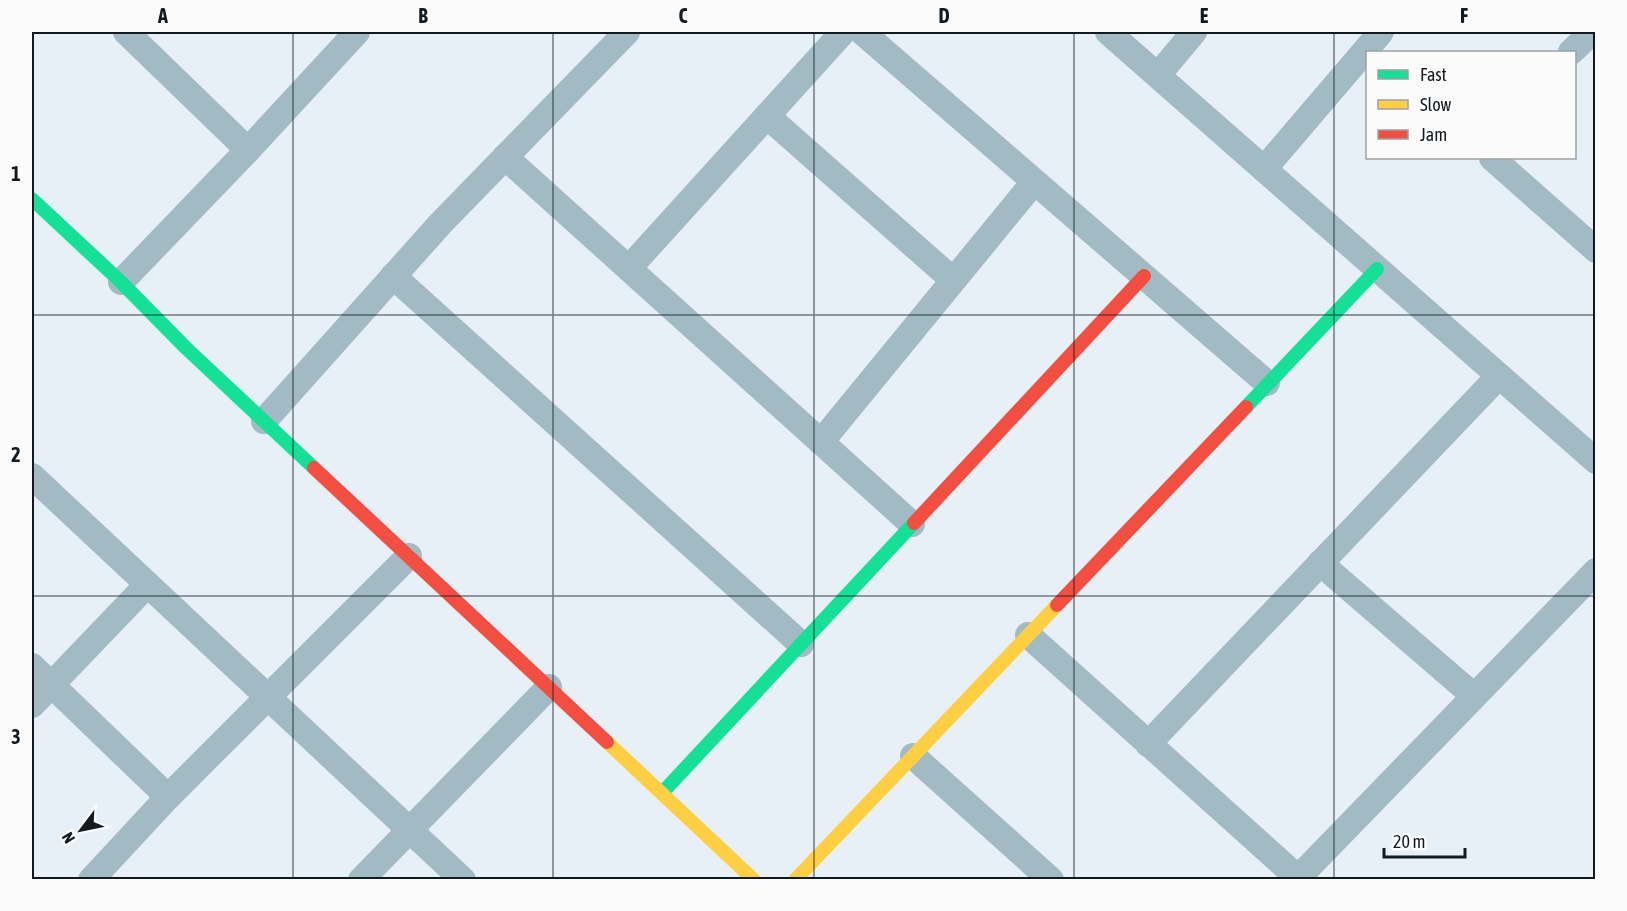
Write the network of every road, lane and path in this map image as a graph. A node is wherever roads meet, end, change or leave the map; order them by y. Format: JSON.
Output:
{"nodes":[{"id":1,"x":126,"y":32,"type":"edge"},
{"id":2,"x":357,"y":32,"type":"edge"},
{"id":3,"x":627,"y":32,"type":"edge"},
{"id":4,"x":843,"y":32,"type":"edge"},
{"id":5,"x":862,"y":32,"type":"edge"},
{"id":6,"x":1108,"y":32,"type":"edge"},
{"id":7,"x":1194,"y":32,"type":"edge"},
{"id":8,"x":1592,"y":32,"type":"edge"},
{"id":9,"x":1572,"y":51,"type":"edge"},
{"id":10,"x":1366,"y":53,"type":"edge"},
{"id":11,"x":1158,"y":75,"type":"junction"},
{"id":12,"x":767,"y":116,"type":"junction"},
{"id":13,"x":248,"y":150,"type":"junction"},
{"id":14,"x":505,"y":157,"type":"junction"},
{"id":15,"x":1493,"y":159,"type":"edge"},
{"id":16,"x":1264,"y":169,"type":"junction"},
{"id":17,"x":1034,"y":182,"type":"junction"},
{"id":18,"x":32,"y":199,"type":"edge"},
{"id":19,"x":1596,"y":250,"type":"edge"},
{"id":20,"x":629,"y":268,"type":"junction"},
{"id":21,"x":1377,"y":269,"type":"junction"},
{"id":22,"x":393,"y":276,"type":"junction"},
{"id":23,"x":1144,"y":276,"type":"junction"},
{"id":24,"x":953,"y":280,"type":"junction"},
{"id":25,"x":120,"y":282,"type":"junction"},
{"id":26,"x":1499,"y":376,"type":"junction"},
{"id":27,"x":1267,"y":383,"type":"junction"},
{"id":28,"x":264,"y":421,"type":"junction"},
{"id":29,"x":821,"y":442,"type":"junction"},
{"id":30,"x":1596,"y":461,"type":"edge"},
{"id":31,"x":32,"y":476,"type":"edge"},
{"id":32,"x":912,"y":524,"type":"junction"},
{"id":33,"x":409,"y":556,"type":"junction"},
{"id":34,"x":1320,"y":563,"type":"junction"},
{"id":35,"x":1596,"y":571,"type":"edge"},
{"id":36,"x":147,"y":585,"type":"junction"},
{"id":37,"x":1028,"y":635,"type":"junction"},
{"id":38,"x":801,"y":644,"type":"junction"},
{"id":39,"x":32,"y":666,"type":"edge"},
{"id":40,"x":51,"y":685,"type":"junction"},
{"id":41,"x":549,"y":687,"type":"junction"},
{"id":42,"x":1474,"y":696,"type":"junction"},
{"id":43,"x":268,"y":697,"type":"junction"},
{"id":44,"x":32,"y":705,"type":"edge"},
{"id":45,"x":1148,"y":744,"type":"junction"},
{"id":46,"x":913,"y":756,"type":"junction"},
{"id":47,"x":662,"y":793,"type":"junction"},
{"id":48,"x":168,"y":797,"type":"junction"},
{"id":49,"x":410,"y":830,"type":"junction"},
{"id":50,"x":91,"y":879,"type":"edge"},
{"id":51,"x":362,"y":879,"type":"edge"},
{"id":52,"x":463,"y":879,"type":"edge"},
{"id":53,"x":754,"y":879,"type":"edge"},
{"id":54,"x":795,"y":879,"type":"edge"},
{"id":55,"x":1051,"y":879,"type":"edge"},
{"id":56,"x":1297,"y":879,"type":"edge"}],
"edges":[{"from":1,"to":13,"type":"street"},
{"from":2,"to":13,"type":"street"},
{"from":3,"to":14,"type":"street"},
{"from":4,"to":12,"type":"street"},
{"from":5,"to":17,"type":"street"},
{"from":6,"to":11,"type":"street"},
{"from":7,"to":11,"type":"street"},
{"from":8,"to":9,"type":"street"},
{"from":10,"to":16,"type":"street"},
{"from":11,"to":16,"type":"street"},
{"from":12,"to":20,"type":"street"},
{"from":12,"to":24,"type":"street"},
{"from":13,"to":25,"type":"street"},
{"from":14,"to":20,"type":"street"},
{"from":14,"to":22,"type":"street"},
{"from":15,"to":19,"type":"street"},
{"from":16,"to":21,"type":"street"},
{"from":17,"to":23,"type":"street"},
{"from":17,"to":24,"type":"street"},
{"from":18,"to":25,"type":"street"},
{"from":20,"to":29,"type":"street"},
{"from":21,"to":26,"type":"street"},
{"from":21,"to":27,"type":"street"},
{"from":22,"to":28,"type":"street"},
{"from":22,"to":38,"type":"street"},
{"from":23,"to":27,"type":"street"},
{"from":23,"to":32,"type":"street"},
{"from":24,"to":29,"type":"street"},
{"from":25,"to":28,"type":"street"},
{"from":26,"to":30,"type":"street"},
{"from":26,"to":34,"type":"street"},
{"from":27,"to":37,"type":"street"},
{"from":28,"to":33,"type":"street"},
{"from":29,"to":32,"type":"street"},
{"from":31,"to":36,"type":"street"},
{"from":32,"to":38,"type":"street"},
{"from":33,"to":41,"type":"street"},
{"from":33,"to":43,"type":"street"},
{"from":34,"to":42,"type":"street"},
{"from":34,"to":45,"type":"street"},
{"from":35,"to":42,"type":"street"},
{"from":36,"to":40,"type":"street"},
{"from":36,"to":43,"type":"street"},
{"from":37,"to":45,"type":"street"},
{"from":37,"to":46,"type":"street"},
{"from":38,"to":47,"type":"street"},
{"from":39,"to":40,"type":"street"},
{"from":40,"to":44,"type":"street"},
{"from":40,"to":48,"type":"street"},
{"from":41,"to":47,"type":"street"},
{"from":41,"to":49,"type":"street"},
{"from":42,"to":56,"type":"street"},
{"from":43,"to":48,"type":"street"},
{"from":43,"to":49,"type":"street"},
{"from":45,"to":56,"type":"street"},
{"from":46,"to":54,"type":"street"},
{"from":46,"to":55,"type":"street"},
{"from":47,"to":53,"type":"street"},
{"from":48,"to":50,"type":"street"},
{"from":49,"to":51,"type":"street"},
{"from":49,"to":52,"type":"street"}]}
